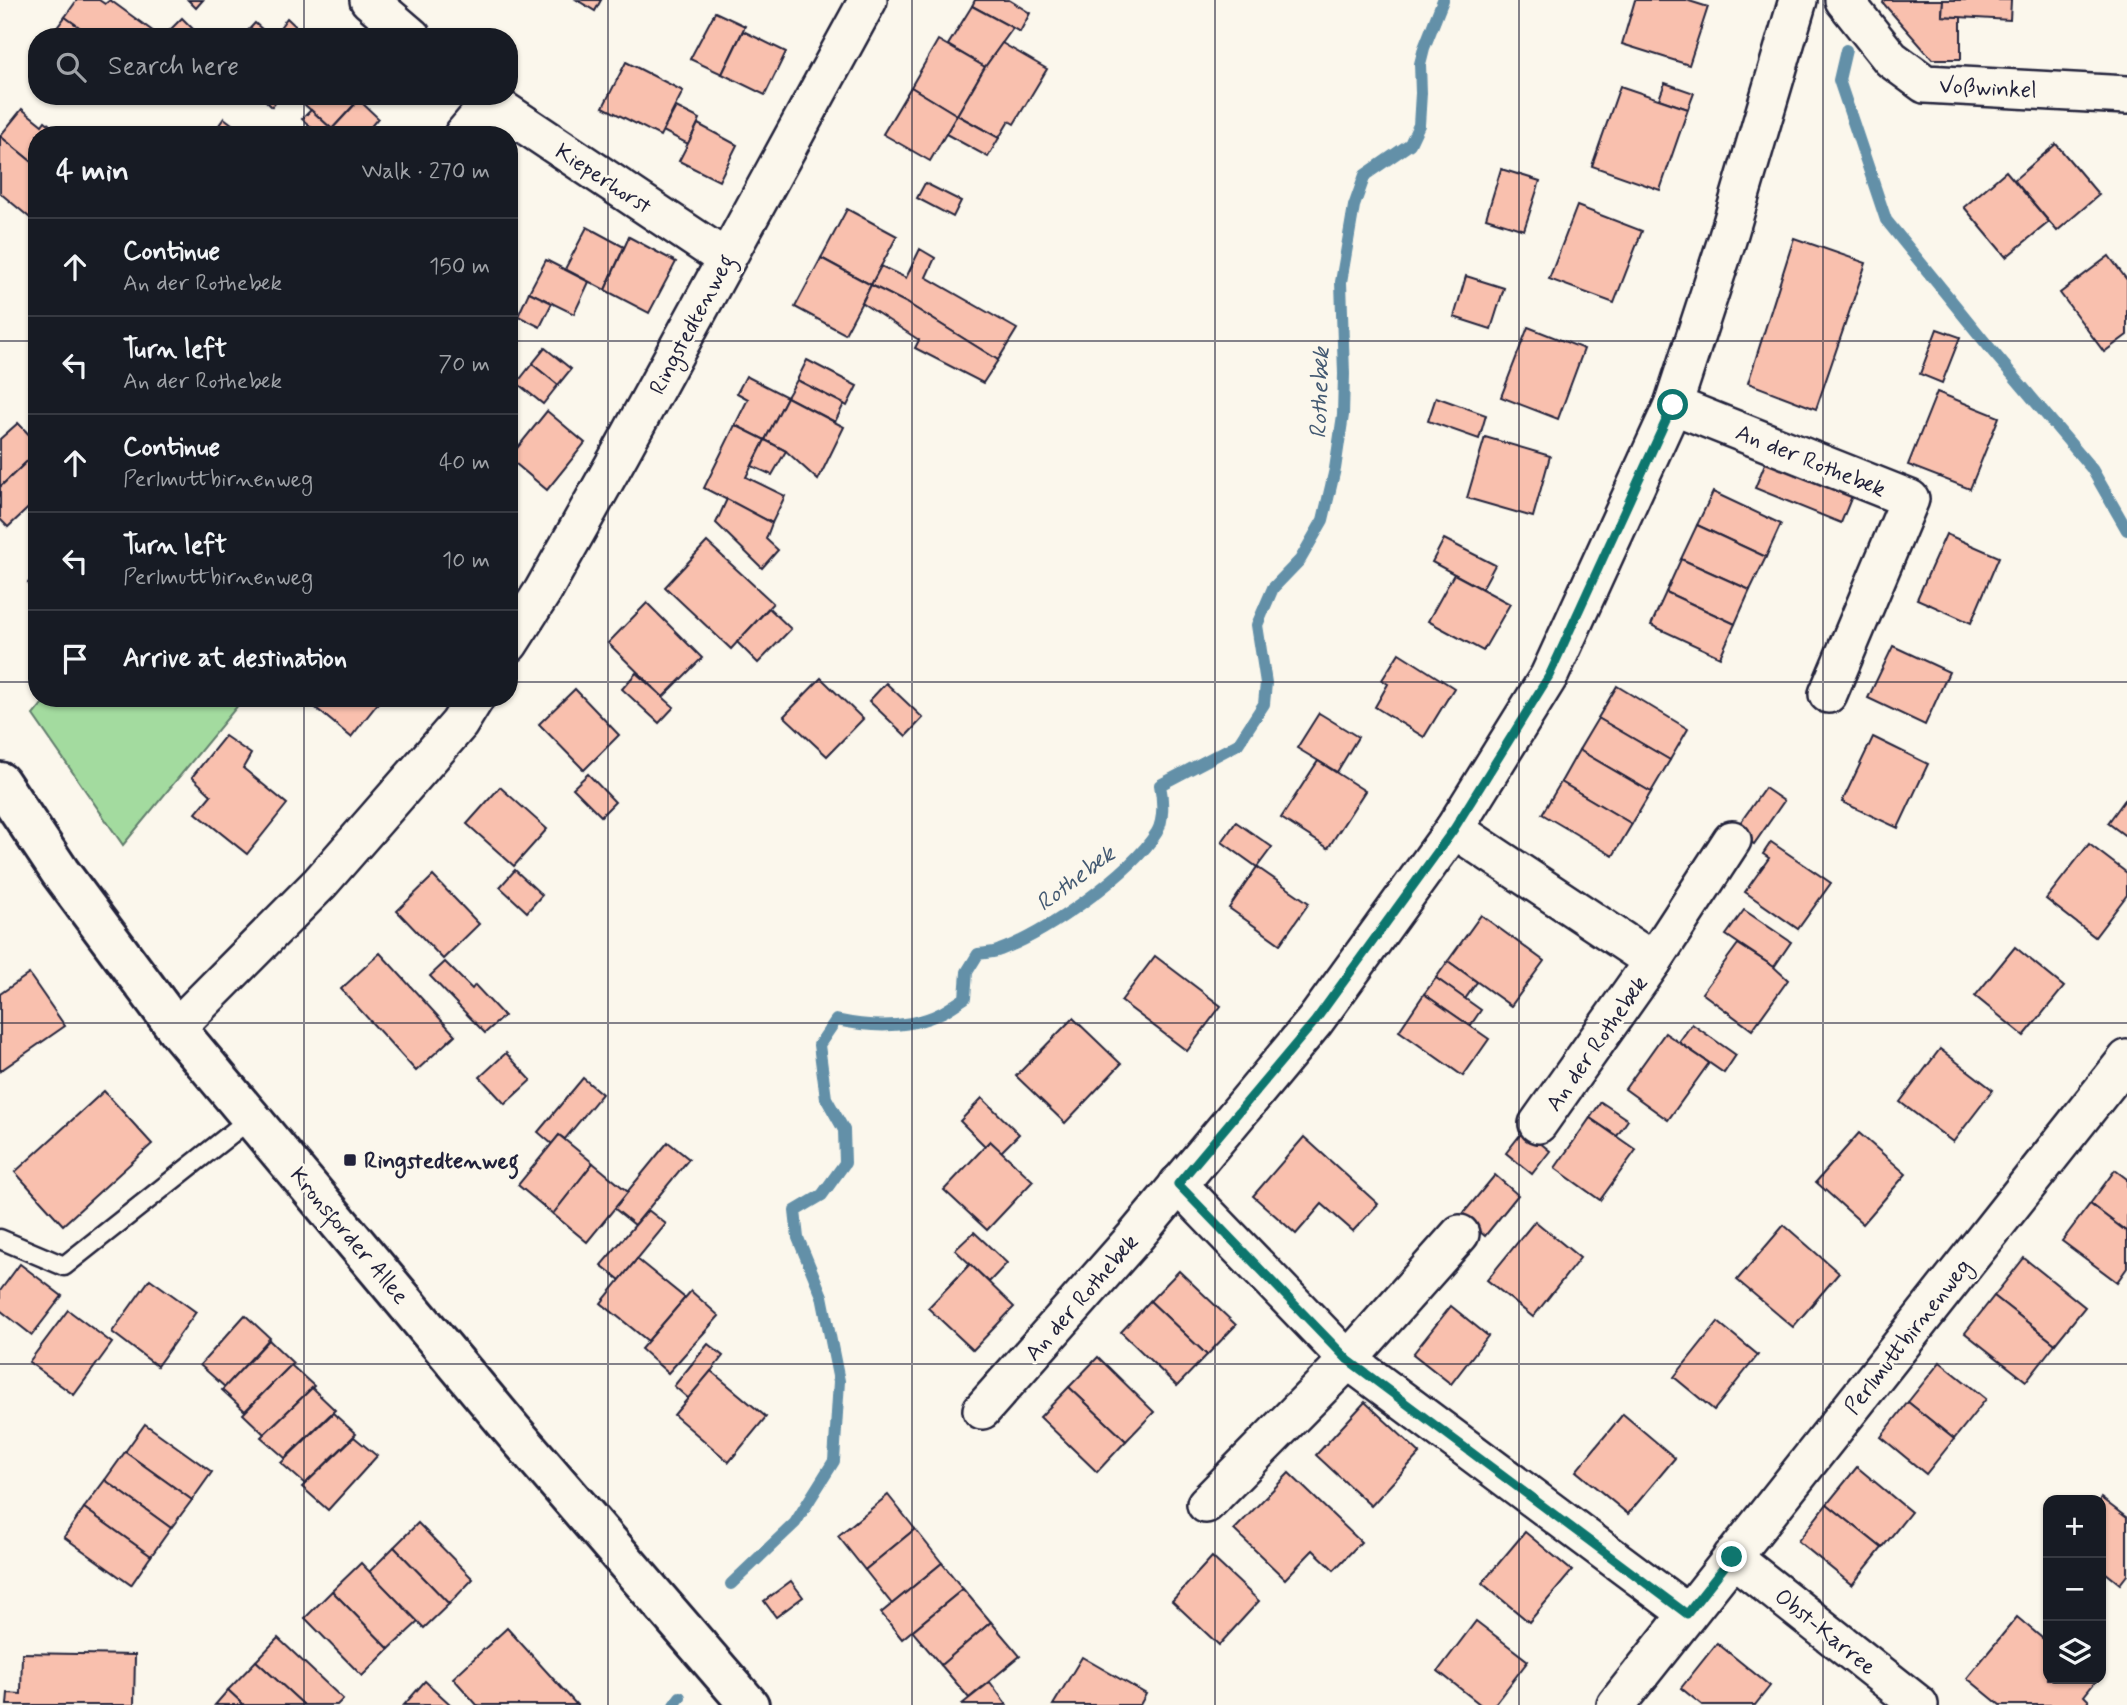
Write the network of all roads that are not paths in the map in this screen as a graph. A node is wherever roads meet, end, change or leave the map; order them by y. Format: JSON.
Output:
{"nodes":[{"id":1,"x":369,"y":0,"type":"edge"},
{"id":2,"x":868,"y":0,"type":"edge"},
{"id":3,"x":1798,"y":0,"type":"edge"},
{"id":4,"x":1844,"y":0,"type":"edge"},
{"id":5,"x":402,"y":28,"type":"edge"},
{"id":6,"x":2127,"y":95,"type":"edge"},
{"id":7,"x":482,"y":105,"type":"edge"},
{"id":8,"x":495,"y":105,"type":"edge"},
{"id":9,"x":469,"y":126,"type":"edge"},
{"id":10,"x":726,"y":259,"type":"junction"},
{"id":11,"x":1673,"y":405,"type":"junction"},
{"id":12,"x":518,"y":631,"type":"edge"},
{"id":13,"x":1828,"y":694,"type":"dead end"},
{"id":14,"x":469,"y":707,"type":"edge"},
{"id":15,"x":0,"y":782,"type":"edge"},
{"id":16,"x":1454,"y":829,"type":"junction"},
{"id":17,"x":1732,"y":840,"type":"dead end"},
{"id":18,"x":1653,"y":961,"type":"junction"},
{"id":19,"x":176,"y":1028,"type":"junction"},
{"id":20,"x":2127,"y":1059,"type":"edge"},
{"id":21,"x":251,"y":1118,"type":"junction"},
{"id":22,"x":1538,"y":1124,"type":"dead end"},
{"id":23,"x":1178,"y":1184,"type":"junction"},
{"id":24,"x":1460,"y":1234,"type":"dead end"},
{"id":25,"x":0,"y":1238,"type":"edge"},
{"id":26,"x":1348,"y":1360,"type":"junction"},
{"id":27,"x":982,"y":1410,"type":"dead end"},
{"id":28,"x":1206,"y":1504,"type":"dead end"},
{"id":29,"x":1732,"y":1557,"type":"junction"},
{"id":30,"x":1687,"y":1614,"type":"junction"},
{"id":31,"x":749,"y":1705,"type":"edge"},
{"id":32,"x":1616,"y":1705,"type":"edge"},
{"id":33,"x":1919,"y":1705,"type":"edge"}],
"edges":[{"from":1,"to":5,"type":"street"},
{"from":2,"to":10,"type":"street","name":"Ringstedtenweg"},
{"from":3,"to":11,"type":"street","name":"An der Rothebek"},
{"from":4,"to":6,"type":"street","name":"Voßwinkel"},
{"from":7,"to":9,"type":"street"},
{"from":8,"to":10,"type":"street","name":"Kieperhorst"},
{"from":10,"to":12,"type":"street","name":"Ringstedtenweg"},
{"from":11,"to":13,"type":"street","name":"An der Rothebek"},
{"from":11,"to":16,"type":"street","name":"An der Rothebek"},
{"from":14,"to":19,"type":"street"},
{"from":15,"to":19,"type":"main road","name":"Kronsforder Allee"},
{"from":16,"to":18,"type":"street","name":"An der Rothebek"},
{"from":16,"to":23,"type":"street","name":"An der Rothebek"},
{"from":17,"to":18,"type":"street","name":"An der Rothebek"},
{"from":18,"to":22,"type":"street","name":"An der Rothebek"},
{"from":19,"to":21,"type":"main road","name":"Kronsforder Allee"},
{"from":20,"to":29,"type":"street","name":"Perlmuttbirnenweg"},
{"from":21,"to":25,"type":"lane"},
{"from":21,"to":31,"type":"main road","name":"Kronsforder Allee"},
{"from":23,"to":26,"type":"street"},
{"from":23,"to":27,"type":"street","name":"An der Rothebek"},
{"from":24,"to":26,"type":"street"},
{"from":26,"to":28,"type":"street"},
{"from":26,"to":30,"type":"street"},
{"from":29,"to":30,"type":"street","name":"Perlmuttbirnenweg"},
{"from":29,"to":33,"type":"street","name":"Obst-Karree"},
{"from":30,"to":32,"type":"street","name":"Perlmuttbirnenweg"}]}
